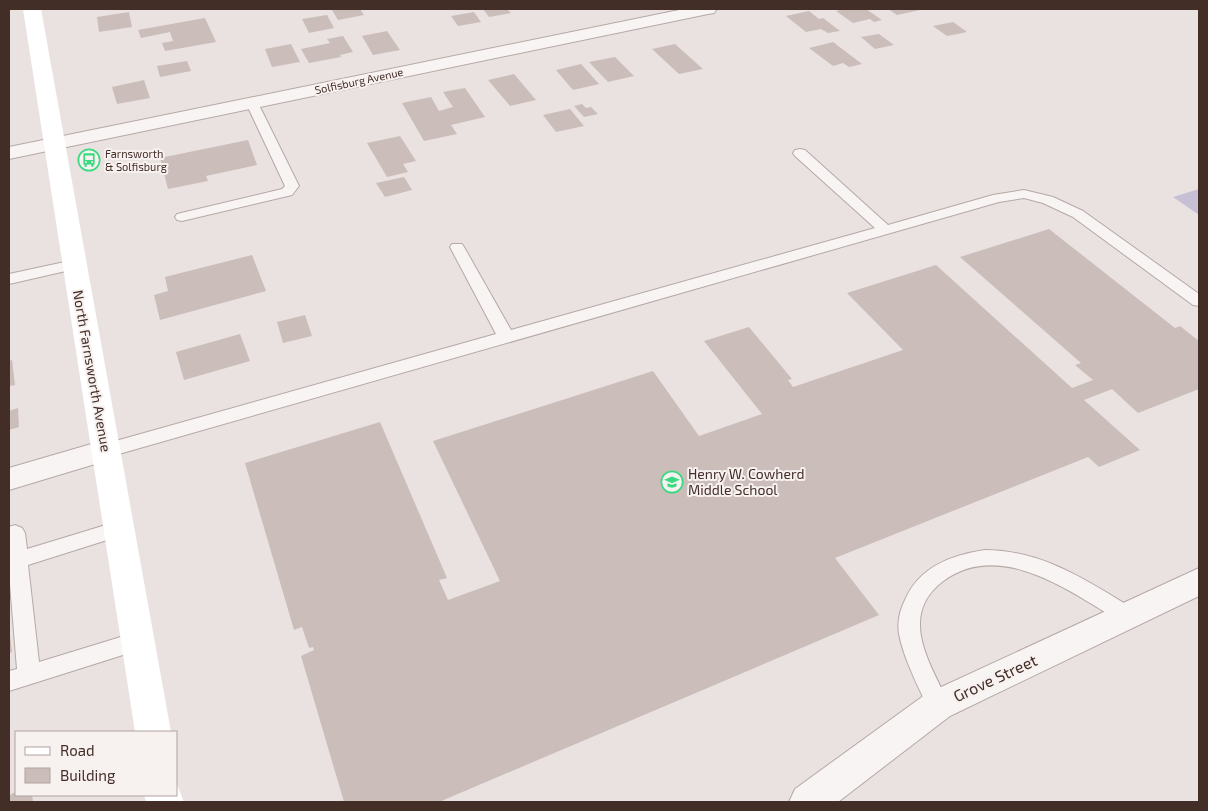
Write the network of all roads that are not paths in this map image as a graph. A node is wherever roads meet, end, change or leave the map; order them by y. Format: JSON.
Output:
{"nodes":[{"id":1,"x":32,"y":9,"type":"edge"},
{"id":2,"x":708,"y":9,"type":"edge"},
{"id":3,"x":252,"y":103,"type":"junction"},
{"id":4,"x":54,"y":144,"type":"junction"},
{"id":5,"x":9,"y":153,"type":"edge"},
{"id":6,"x":800,"y":154,"type":"dead end"},
{"id":7,"x":182,"y":217,"type":"dead end"},
{"id":8,"x":885,"y":230,"type":"junction"},
{"id":9,"x":457,"y":248,"type":"dead end"},
{"id":10,"x":74,"y":265,"type":"junction"},
{"id":11,"x":9,"y":279,"type":"edge"},
{"id":12,"x":1199,"y":302,"type":"edge"},
{"id":13,"x":506,"y":337,"type":"junction"},
{"id":14,"x":105,"y":451,"type":"junction"},
{"id":15,"x":9,"y":479,"type":"edge"},
{"id":16,"x":119,"y":529,"type":"junction"},
{"id":17,"x":9,"y":535,"type":"edge"},
{"id":18,"x":18,"y":560,"type":"junction"},
{"id":19,"x":1199,"y":582,"type":"edge"},
{"id":20,"x":1127,"y":615,"type":"junction"},
{"id":21,"x":137,"y":641,"type":"junction"},
{"id":22,"x":19,"y":678,"type":"edge"},
{"id":23,"x":938,"y":705,"type":"junction"},
{"id":24,"x":153,"y":731,"type":"edge"},
{"id":25,"x":808,"y":802,"type":"edge"}],
"edges":[{"from":1,"to":4,"type":"main road","name":"North Farnsworth Avenue"},
{"from":2,"to":3,"type":"street","name":"Solfisburg Avenue"},
{"from":3,"to":4,"type":"street","name":"Solfisburg Avenue"},
{"from":3,"to":7,"type":"lane"},
{"from":4,"to":5,"type":"street","name":"Solfisburg Avenue"},
{"from":4,"to":10,"type":"main road","name":"North Farnsworth Avenue"},
{"from":6,"to":8,"type":"lane"},
{"from":8,"to":12,"type":"lane"},
{"from":8,"to":13,"type":"lane"},
{"from":9,"to":13,"type":"lane"},
{"from":10,"to":11,"type":"lane"},
{"from":10,"to":14,"type":"main road","name":"North Farnsworth Avenue"},
{"from":13,"to":14,"type":"lane"},
{"from":14,"to":15,"type":"street"},
{"from":14,"to":16,"type":"main road","name":"North Farnsworth Avenue"},
{"from":16,"to":18,"type":"lane"},
{"from":16,"to":21,"type":"main road","name":"North Farnsworth Avenue"},
{"from":17,"to":18,"type":"lane"},
{"from":18,"to":22,"type":"lane"},
{"from":19,"to":20,"type":"street","name":"Grove Street"},
{"from":20,"to":23,"type":"street","name":"Grove Street"},
{"from":20,"to":23,"type":"lane"},
{"from":21,"to":22,"type":"lane"},
{"from":21,"to":24,"type":"main road","name":"North Farnsworth Avenue"},
{"from":23,"to":25,"type":"street","name":"Grove Street"}]}
